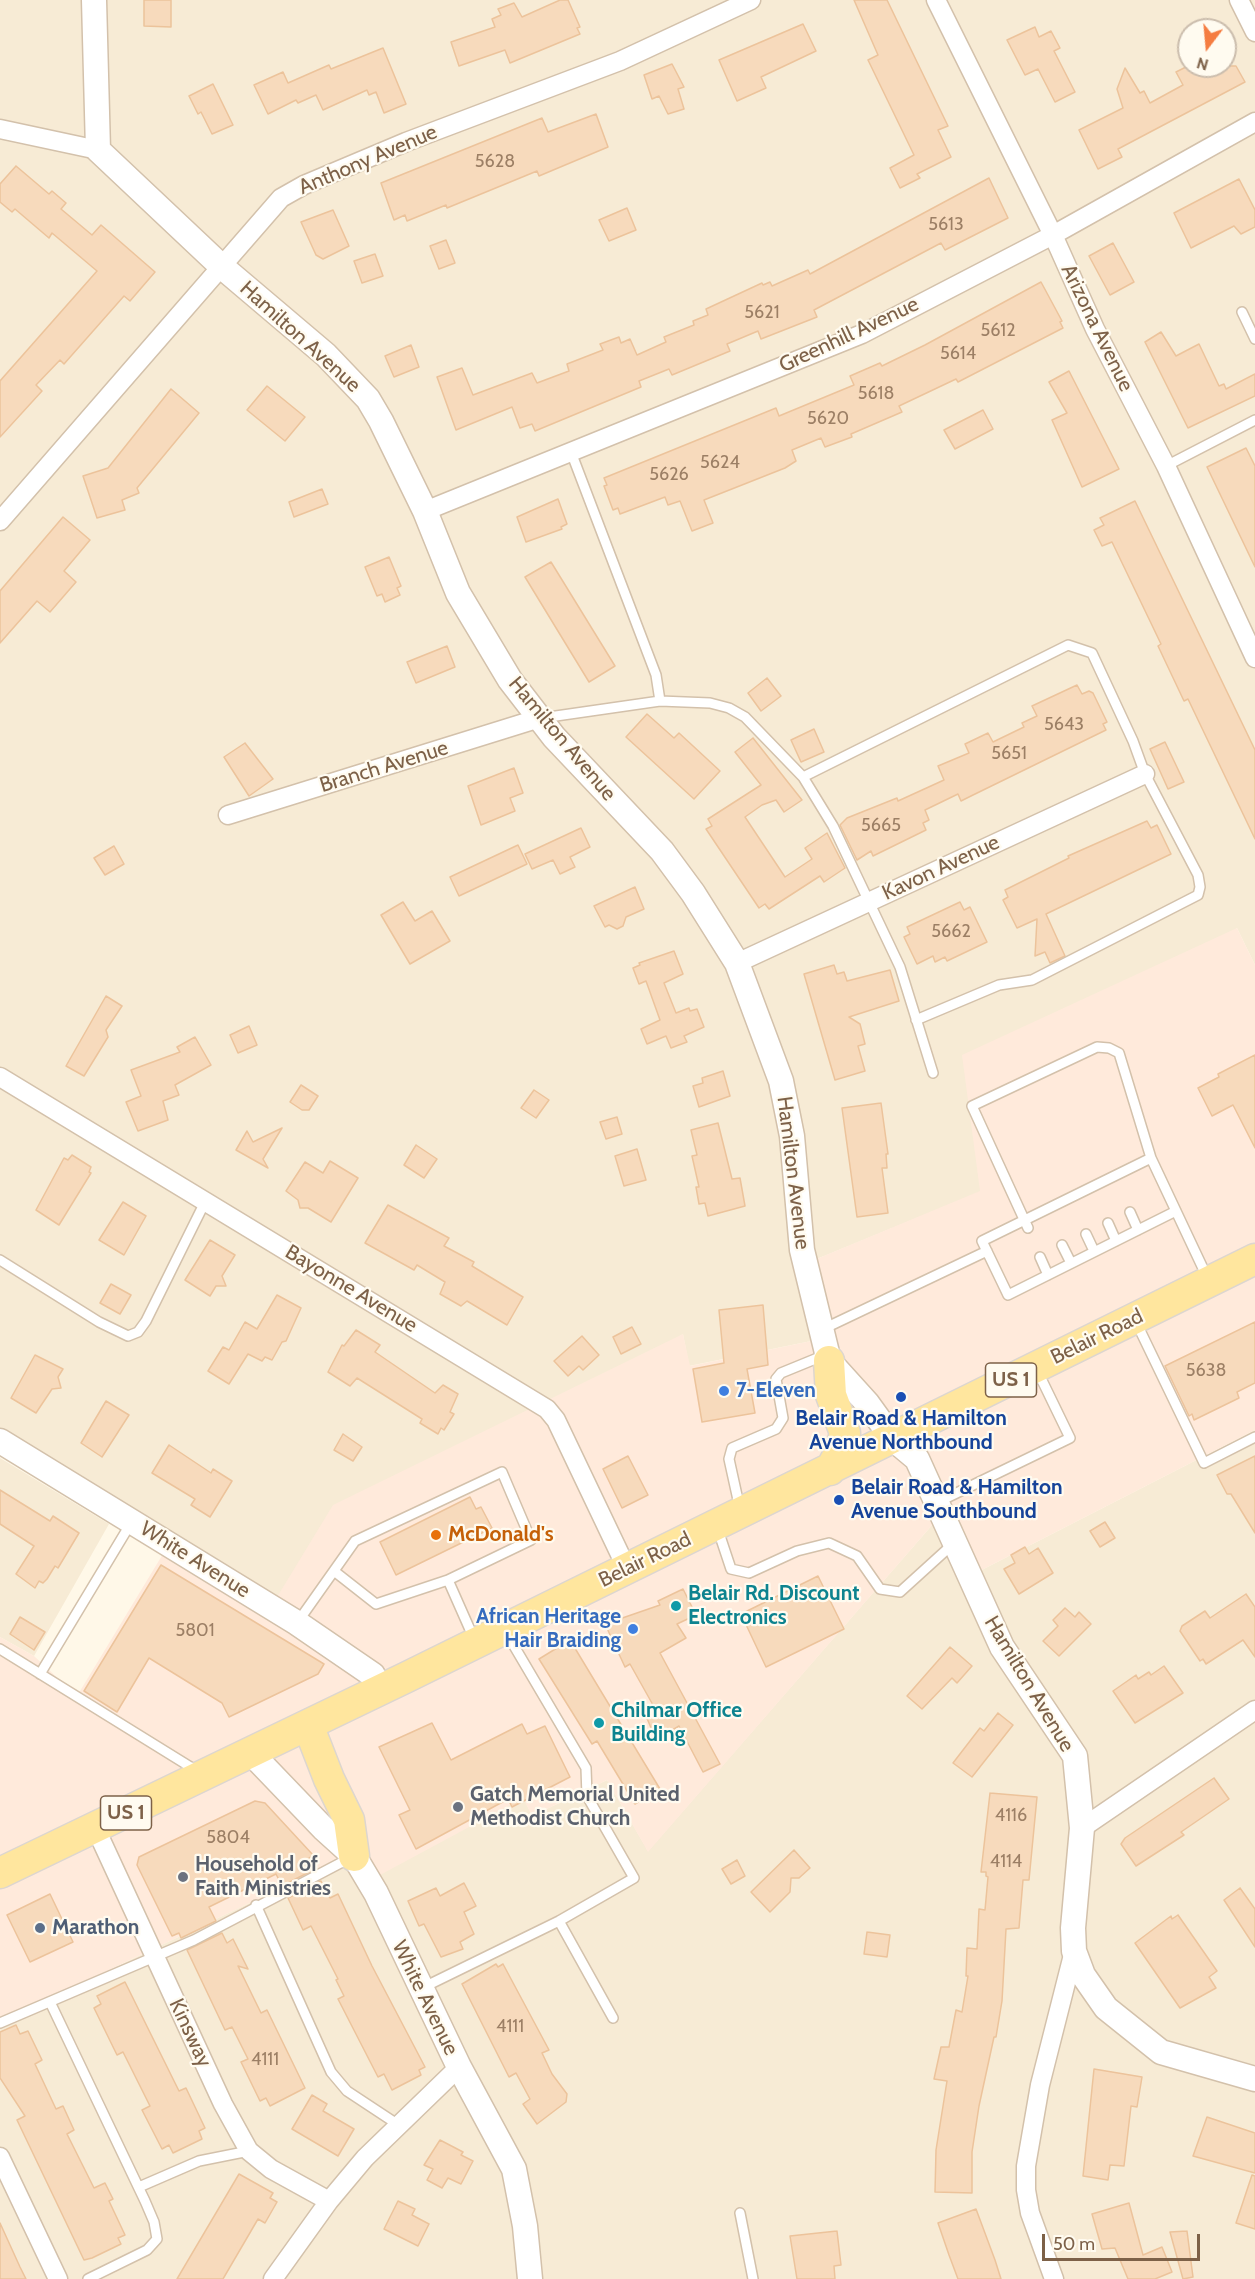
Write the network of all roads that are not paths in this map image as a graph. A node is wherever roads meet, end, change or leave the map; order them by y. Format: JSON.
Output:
{"nodes":[{"id":1,"x":94,"y":0,"type":"edge"},
{"id":2,"x":751,"y":0,"type":"edge"},
{"id":3,"x":936,"y":0,"type":"edge"},
{"id":4,"x":1239,"y":0,"type":"edge"},
{"id":5,"x":1255,"y":32,"type":"edge"},
{"id":6,"x":1255,"y":122,"type":"edge"},
{"id":7,"x":0,"y":129,"type":"edge"},
{"id":8,"x":98,"y":150,"type":"junction"},
{"id":9,"x":1053,"y":235,"type":"junction"},
{"id":10,"x":221,"y":266,"type":"junction"},
{"id":11,"x":1242,"y":312,"type":"dead end"},
{"id":12,"x":1255,"y":339,"type":"edge"},
{"id":13,"x":1255,"y":420,"type":"edge"},
{"id":14,"x":571,"y":452,"type":"junction"},
{"id":15,"x":1166,"y":466,"type":"junction"},
{"id":16,"x":425,"y":511,"type":"junction"},
{"id":17,"x":0,"y":521,"type":"edge"},
{"id":18,"x":1255,"y":658,"type":"edge"},
{"id":19,"x":660,"y":701,"type":"junction"},
{"id":20,"x":540,"y":718,"type":"junction"},
{"id":21,"x":1145,"y":774,"type":"junction"},
{"id":22,"x":803,"y":777,"type":"junction"},
{"id":23,"x":228,"y":815,"type":"dead end"},
{"id":24,"x":870,"y":901,"type":"junction"},
{"id":25,"x":737,"y":963,"type":"junction"},
{"id":26,"x":916,"y":1020,"type":"junction"},
{"id":27,"x":933,"y":1073,"type":"dead end"},
{"id":28,"x":0,"y":1077,"type":"edge"},
{"id":29,"x":1151,"y":1158,"type":"junction"},
{"id":30,"x":206,"y":1200,"type":"junction"},
{"id":31,"x":1176,"y":1211,"type":"junction"},
{"id":32,"x":1130,"y":1212,"type":"dead end"},
{"id":33,"x":1108,"y":1223,"type":"dead end"},
{"id":34,"x":1026,"y":1225,"type":"junction"},
{"id":35,"x":1138,"y":1230,"type":"junction"},
{"id":36,"x":1086,"y":1234,"type":"dead end"},
{"id":37,"x":1116,"y":1241,"type":"junction"},
{"id":38,"x":1062,"y":1245,"type":"dead end"},
{"id":39,"x":987,"y":1251,"type":"junction"},
{"id":40,"x":1094,"y":1251,"type":"junction"},
{"id":41,"x":1040,"y":1257,"type":"dead end"},
{"id":42,"x":1255,"y":1258,"type":"edge"},
{"id":43,"x":0,"y":1260,"type":"edge"},
{"id":44,"x":1071,"y":1263,"type":"junction"},
{"id":45,"x":1048,"y":1275,"type":"junction"},
{"id":46,"x":1209,"y":1282,"type":"junction"},
{"id":47,"x":1134,"y":1318,"type":"junction"},
{"id":48,"x":821,"y":1330,"type":"junction"},
{"id":49,"x":828,"y":1358,"type":"junction"},
{"id":50,"x":1036,"y":1368,"type":"junction"},
{"id":51,"x":1255,"y":1437,"type":"edge"},
{"id":52,"x":893,"y":1438,"type":"junction"},
{"id":53,"x":0,"y":1441,"type":"edge"},
{"id":54,"x":830,"y":1470,"type":"junction"},
{"id":55,"x":935,"y":1503,"type":"junction"},
{"id":56,"x":729,"y":1519,"type":"junction"},
{"id":57,"x":133,"y":1521,"type":"junction"},
{"id":58,"x":954,"y":1543,"type":"junction"},
{"id":59,"x":627,"y":1569,"type":"junction"},
{"id":60,"x":334,"y":1570,"type":"junction"},
{"id":61,"x":448,"y":1580,"type":"junction"},
{"id":62,"x":297,"y":1623,"type":"junction"},
{"id":63,"x":504,"y":1629,"type":"junction"},
{"id":64,"x":476,"y":1643,"type":"junction"},
{"id":65,"x":2,"y":1653,"type":"edge"},
{"id":66,"x":40,"y":1674,"type":"junction"},
{"id":67,"x":380,"y":1690,"type":"junction"},
{"id":68,"x":1255,"y":1710,"type":"edge"},
{"id":69,"x":308,"y":1725,"type":"junction"},
{"id":70,"x":252,"y":1753,"type":"junction"},
{"id":71,"x":204,"y":1776,"type":"junction"},
{"id":72,"x":95,"y":1827,"type":"junction"},
{"id":73,"x":1082,"y":1828,"type":"junction"},
{"id":74,"x":354,"y":1856,"type":"junction"},
{"id":75,"x":0,"y":1873,"type":"edge"},
{"id":76,"x":256,"y":1905,"type":"junction"},
{"id":77,"x":559,"y":1921,"type":"junction"},
{"id":78,"x":1074,"y":1950,"type":"junction"},
{"id":79,"x":154,"y":1956,"type":"junction"},
{"id":80,"x":420,"y":1989,"type":"junction"},
{"id":81,"x":50,"y":2002,"type":"junction"},
{"id":82,"x":613,"y":2018,"type":"dead end"},
{"id":83,"x":0,"y":2023,"type":"edge"},
{"id":84,"x":459,"y":2067,"type":"junction"},
{"id":85,"x":1255,"y":2079,"type":"edge"},
{"id":86,"x":397,"y":2124,"type":"junction"},
{"id":87,"x":249,"y":2151,"type":"junction"},
{"id":88,"x":0,"y":2157,"type":"edge"},
{"id":89,"x":139,"y":2187,"type":"junction"},
{"id":90,"x":329,"y":2201,"type":"junction"},
{"id":91,"x":740,"y":2213,"type":"dead end"},
{"id":92,"x":58,"y":2279,"type":"edge"},
{"id":93,"x":88,"y":2279,"type":"edge"},
{"id":94,"x":273,"y":2279,"type":"edge"},
{"id":95,"x":530,"y":2279,"type":"edge"},
{"id":96,"x":753,"y":2279,"type":"edge"},
{"id":97,"x":1054,"y":2279,"type":"edge"}],
"edges":[{"from":1,"to":8,"type":"street"},
{"from":2,"to":10,"type":"street","name":"Anthony Avenue"},
{"from":3,"to":9,"type":"street","name":"Arizona Avenue"},
{"from":4,"to":5,"type":"street"},
{"from":6,"to":9,"type":"street","name":"Greenhill Avenue"},
{"from":7,"to":8,"type":"street"},
{"from":8,"to":10,"type":"street","name":"Hamilton Avenue"},
{"from":9,"to":14,"type":"street","name":"Greenhill Avenue"},
{"from":9,"to":15,"type":"street","name":"Arizona Avenue"},
{"from":10,"to":16,"type":"street","name":"Hamilton Avenue"},
{"from":10,"to":17,"type":"street","name":"Anthony Avenue"},
{"from":11,"to":12,"type":"lane"},
{"from":13,"to":15,"type":"lane"},
{"from":14,"to":16,"type":"street","name":"Greenhill Avenue"},
{"from":14,"to":19,"type":"lane"},
{"from":15,"to":18,"type":"street","name":"Arizona Avenue"},
{"from":16,"to":20,"type":"street","name":"Hamilton Avenue"},
{"from":19,"to":20,"type":"lane"},
{"from":19,"to":22,"type":"lane"},
{"from":20,"to":23,"type":"street","name":"Branch Avenue"},
{"from":20,"to":25,"type":"street","name":"Hamilton Avenue"},
{"from":21,"to":22,"type":"lane"},
{"from":21,"to":24,"type":"street","name":"Kavon Avenue"},
{"from":21,"to":26,"type":"lane"},
{"from":22,"to":24,"type":"lane"},
{"from":24,"to":25,"type":"street","name":"Kavon Avenue"},
{"from":24,"to":26,"type":"lane"},
{"from":25,"to":48,"type":"street","name":"Hamilton Avenue"},
{"from":26,"to":27,"type":"lane"},
{"from":28,"to":30,"type":"street","name":"Bayonne Avenue"},
{"from":29,"to":31,"type":"lane"},
{"from":29,"to":34,"type":"lane"},
{"from":29,"to":34,"type":"lane"},
{"from":30,"to":43,"type":"lane"},
{"from":30,"to":59,"type":"street","name":"Bayonne Avenue"},
{"from":31,"to":35,"type":"lane"},
{"from":31,"to":46,"type":"lane"},
{"from":32,"to":35,"type":"lane"},
{"from":33,"to":37,"type":"lane"},
{"from":34,"to":39,"type":"lane"},
{"from":35,"to":37,"type":"lane"},
{"from":36,"to":40,"type":"lane"},
{"from":37,"to":40,"type":"lane"},
{"from":38,"to":44,"type":"lane"},
{"from":39,"to":45,"type":"lane"},
{"from":39,"to":48,"type":"lane"},
{"from":40,"to":44,"type":"lane"},
{"from":41,"to":45,"type":"lane"},
{"from":42,"to":46,"type":"main road","name":"Belair Road","number":"US 1"},
{"from":44,"to":45,"type":"lane"},
{"from":46,"to":47,"type":"main road","name":"Belair Road","number":"US 1"},
{"from":47,"to":50,"type":"main road","name":"Belair Road","number":"US 1"},
{"from":47,"to":51,"type":"lane"},
{"from":48,"to":49,"type":"street","name":"Hamilton Avenue"},
{"from":49,"to":52,"type":"street","name":"Hamilton Avenue"},
{"from":49,"to":54,"type":"main road"},
{"from":49,"to":56,"type":"lane"},
{"from":50,"to":52,"type":"main road","name":"Belair Road","number":"US 1"},
{"from":50,"to":55,"type":"lane"},
{"from":52,"to":54,"type":"main road","name":"Belair Road","number":"US 1"},
{"from":52,"to":55,"type":"street","name":"Hamilton Avenue"},
{"from":53,"to":57,"type":"street","name":"White Avenue"},
{"from":54,"to":56,"type":"main road","name":"Belair Road","number":"US 1"},
{"from":55,"to":58,"type":"street","name":"Hamilton Avenue"},
{"from":56,"to":58,"type":"lane"},
{"from":56,"to":59,"type":"main road","name":"Belair Road","number":"US 1"},
{"from":57,"to":62,"type":"street","name":"White Avenue"},
{"from":57,"to":66,"type":"lane"},
{"from":58,"to":73,"type":"street","name":"Hamilton Avenue"},
{"from":59,"to":63,"type":"main road","name":"Belair Road","number":"US 1"},
{"from":60,"to":61,"type":"lane"},
{"from":60,"to":61,"type":"lane"},
{"from":60,"to":62,"type":"lane"},
{"from":61,"to":64,"type":"lane"},
{"from":62,"to":67,"type":"street","name":"White Avenue"},
{"from":63,"to":64,"type":"main road","name":"Belair Road","number":"US 1"},
{"from":63,"to":77,"type":"lane"},
{"from":64,"to":67,"type":"main road","name":"Belair Road","number":"US 1"},
{"from":65,"to":66,"type":"lane"},
{"from":66,"to":71,"type":"lane"},
{"from":67,"to":69,"type":"main road","name":"Belair Road","number":"US 1"},
{"from":68,"to":73,"type":"street"},
{"from":69,"to":70,"type":"main road","name":"Belair Road","number":"US 1"},
{"from":69,"to":74,"type":"main road"},
{"from":70,"to":71,"type":"main road","name":"Belair Road","number":"US 1"},
{"from":70,"to":74,"type":"street","name":"White Avenue"},
{"from":71,"to":72,"type":"main road","name":"Belair Road","number":"US 1"},
{"from":72,"to":75,"type":"main road","name":"Belair Road","number":"US 1"},
{"from":72,"to":79,"type":"street","name":"Kinsway"},
{"from":73,"to":78,"type":"street","name":"Hamilton Avenue"},
{"from":74,"to":76,"type":"lane"},
{"from":74,"to":80,"type":"street","name":"White Avenue"},
{"from":76,"to":79,"type":"lane"},
{"from":76,"to":86,"type":"lane"},
{"from":77,"to":80,"type":"lane"},
{"from":77,"to":82,"type":"lane"},
{"from":78,"to":85,"type":"street","name":"Hamilton Avenue"},
{"from":78,"to":97,"type":"street"},
{"from":79,"to":81,"type":"lane"},
{"from":79,"to":87,"type":"street","name":"Kinsway"},
{"from":80,"to":84,"type":"street","name":"White Avenue"},
{"from":81,"to":83,"type":"lane"},
{"from":81,"to":89,"type":"lane"},
{"from":84,"to":86,"type":"street"},
{"from":84,"to":95,"type":"street","name":"White Avenue"},
{"from":86,"to":90,"type":"street"},
{"from":87,"to":89,"type":"lane"},
{"from":87,"to":90,"type":"street","name":"Kinsway"},
{"from":88,"to":92,"type":"street"},
{"from":89,"to":93,"type":"lane"},
{"from":90,"to":94,"type":"street"},
{"from":91,"to":96,"type":"lane"}]}
